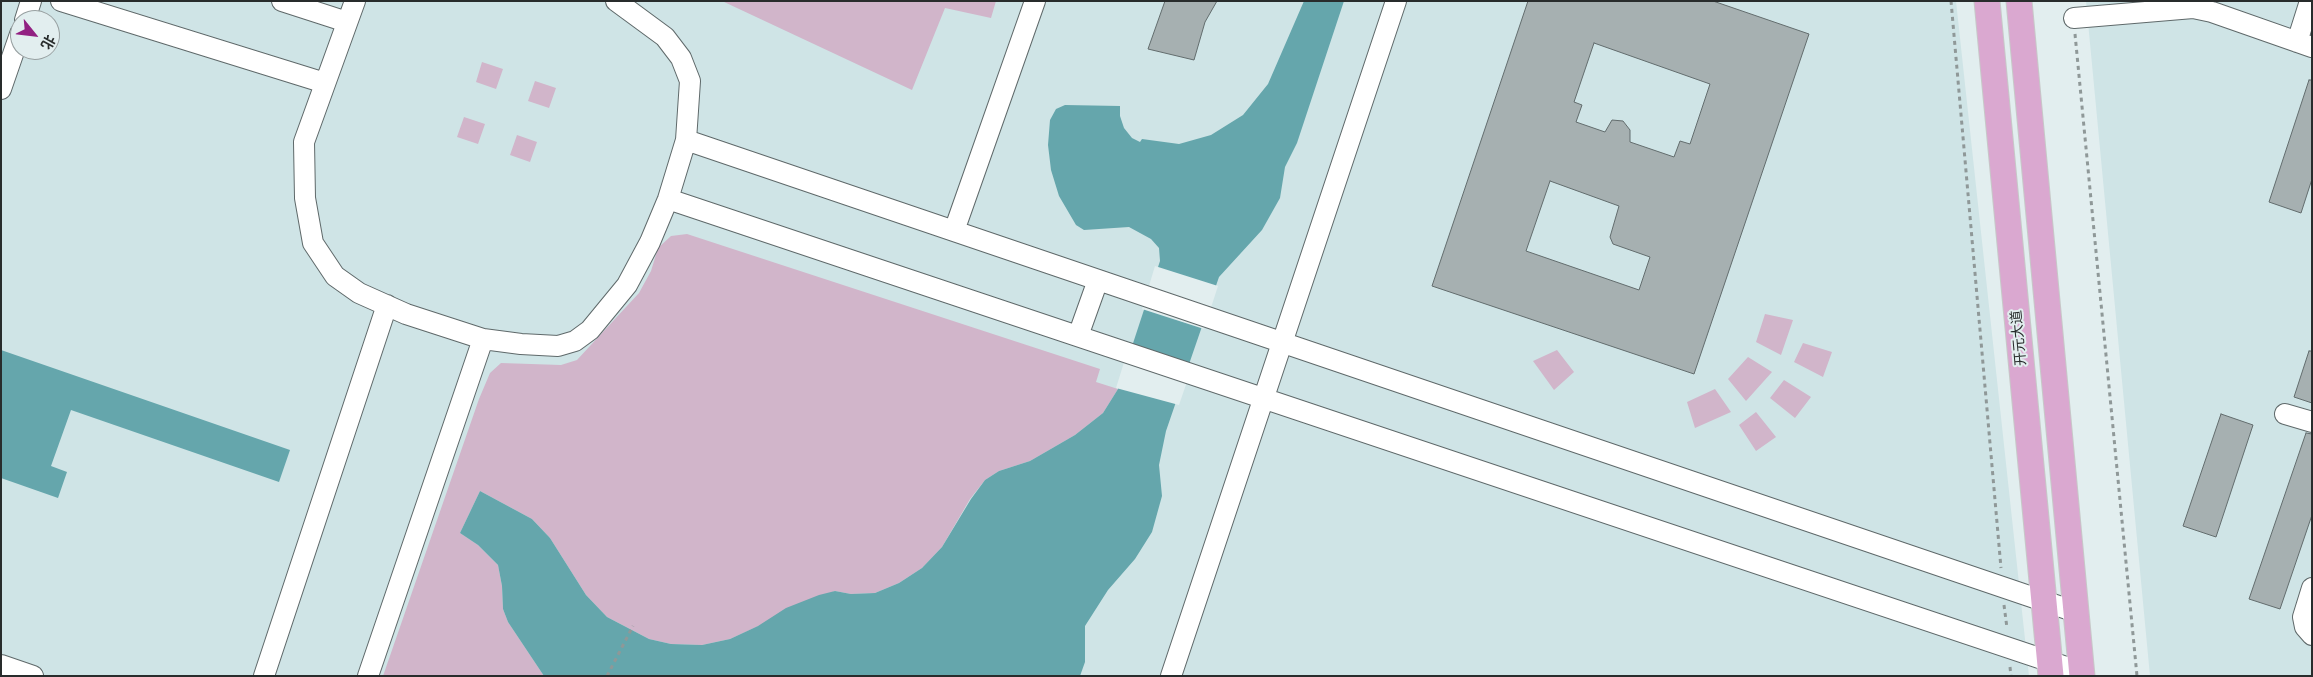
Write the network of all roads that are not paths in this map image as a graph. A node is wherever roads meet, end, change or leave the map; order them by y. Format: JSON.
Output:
{"nodes":[{"id":1,"x":61,"y":1,"type":"edge"},
{"id":2,"x":282,"y":1,"type":"edge"},
{"id":3,"x":354,"y":1,"type":"edge"},
{"id":4,"x":616,"y":1,"type":"edge"},
{"id":5,"x":1035,"y":1,"type":"edge"},
{"id":6,"x":1396,"y":1,"type":"edge"},
{"id":7,"x":1988,"y":1,"type":"edge"},
{"id":8,"x":2019,"y":1,"type":"edge"},
{"id":9,"x":2310,"y":1,"type":"edge"},
{"id":10,"x":2214,"y":7,"type":"edge"},
{"id":11,"x":2074,"y":18,"type":"road end"},
{"id":12,"x":347,"y":22,"type":"junction"},
{"id":13,"x":2304,"y":44,"type":"edge"},
{"id":14,"x":11,"y":60,"type":"edge"},
{"id":15,"x":325,"y":83,"type":"junction"},
{"id":16,"x":1,"y":89,"type":"edge"},
{"id":17,"x":686,"y":140,"type":"junction"},
{"id":18,"x":668,"y":199,"type":"junction"},
{"id":19,"x":954,"y":232,"type":"junction"},
{"id":20,"x":1098,"y":280,"type":"junction"},
{"id":21,"x":387,"y":306,"type":"junction"},
{"id":22,"x":1078,"y":336,"type":"junction"},
{"id":23,"x":483,"y":339,"type":"junction"},
{"id":24,"x":1282,"y":342,"type":"junction"},
{"id":25,"x":1264,"y":398,"type":"junction"},
{"id":26,"x":2285,"y":414,"type":"dead end"},
{"id":27,"x":2312,"y":422,"type":"edge"},
{"id":28,"x":2312,"y":588,"type":"edge"},
{"id":29,"x":2044,"y":601,"type":"junction"},
{"id":30,"x":2076,"y":612,"type":"junction"},
{"id":31,"x":2312,"y":635,"type":"edge"},
{"id":32,"x":1,"y":665,"type":"edge"},
{"id":33,"x":2050,"y":669,"type":"edge"},
{"id":34,"x":2082,"y":674,"type":"edge"},
{"id":35,"x":33,"y":676,"type":"edge"},
{"id":36,"x":264,"y":676,"type":"edge"},
{"id":37,"x":368,"y":676,"type":"edge"},
{"id":38,"x":1171,"y":676,"type":"edge"}],
"edges":[{"from":1,"to":15,"type":"lane"},
{"from":2,"to":12,"type":"lane"},
{"from":3,"to":12,"type":"lane"},
{"from":4,"to":17,"type":"lane"},
{"from":5,"to":19,"type":"lane"},
{"from":6,"to":24,"type":"lane"},
{"from":7,"to":29,"type":"main road","name":"开元大道"},
{"from":8,"to":30,"type":"main road"},
{"from":9,"to":13,"type":"lane"},
{"from":10,"to":11,"type":"lane"},
{"from":10,"to":13,"type":"lane"},
{"from":12,"to":15,"type":"lane"},
{"from":14,"to":16,"type":"lane"},
{"from":15,"to":21,"type":"lane"},
{"from":17,"to":18,"type":"lane"},
{"from":17,"to":19,"type":"lane"},
{"from":18,"to":22,"type":"lane"},
{"from":18,"to":23,"type":"lane"},
{"from":19,"to":20,"type":"lane"},
{"from":20,"to":22,"type":"lane"},
{"from":20,"to":24,"type":"lane"},
{"from":21,"to":23,"type":"lane"},
{"from":21,"to":36,"type":"lane"},
{"from":22,"to":25,"type":"lane"},
{"from":23,"to":37,"type":"lane"},
{"from":24,"to":25,"type":"lane"},
{"from":24,"to":29,"type":"lane"},
{"from":25,"to":33,"type":"lane"},
{"from":25,"to":38,"type":"lane"},
{"from":26,"to":27,"type":"lane"},
{"from":28,"to":31,"type":"lane"},
{"from":29,"to":30,"type":"lane"},
{"from":29,"to":33,"type":"main road","name":"开元大道"},
{"from":30,"to":34,"type":"main road"},
{"from":32,"to":35,"type":"lane"},
{"from":33,"to":34,"type":"lane"}]}
